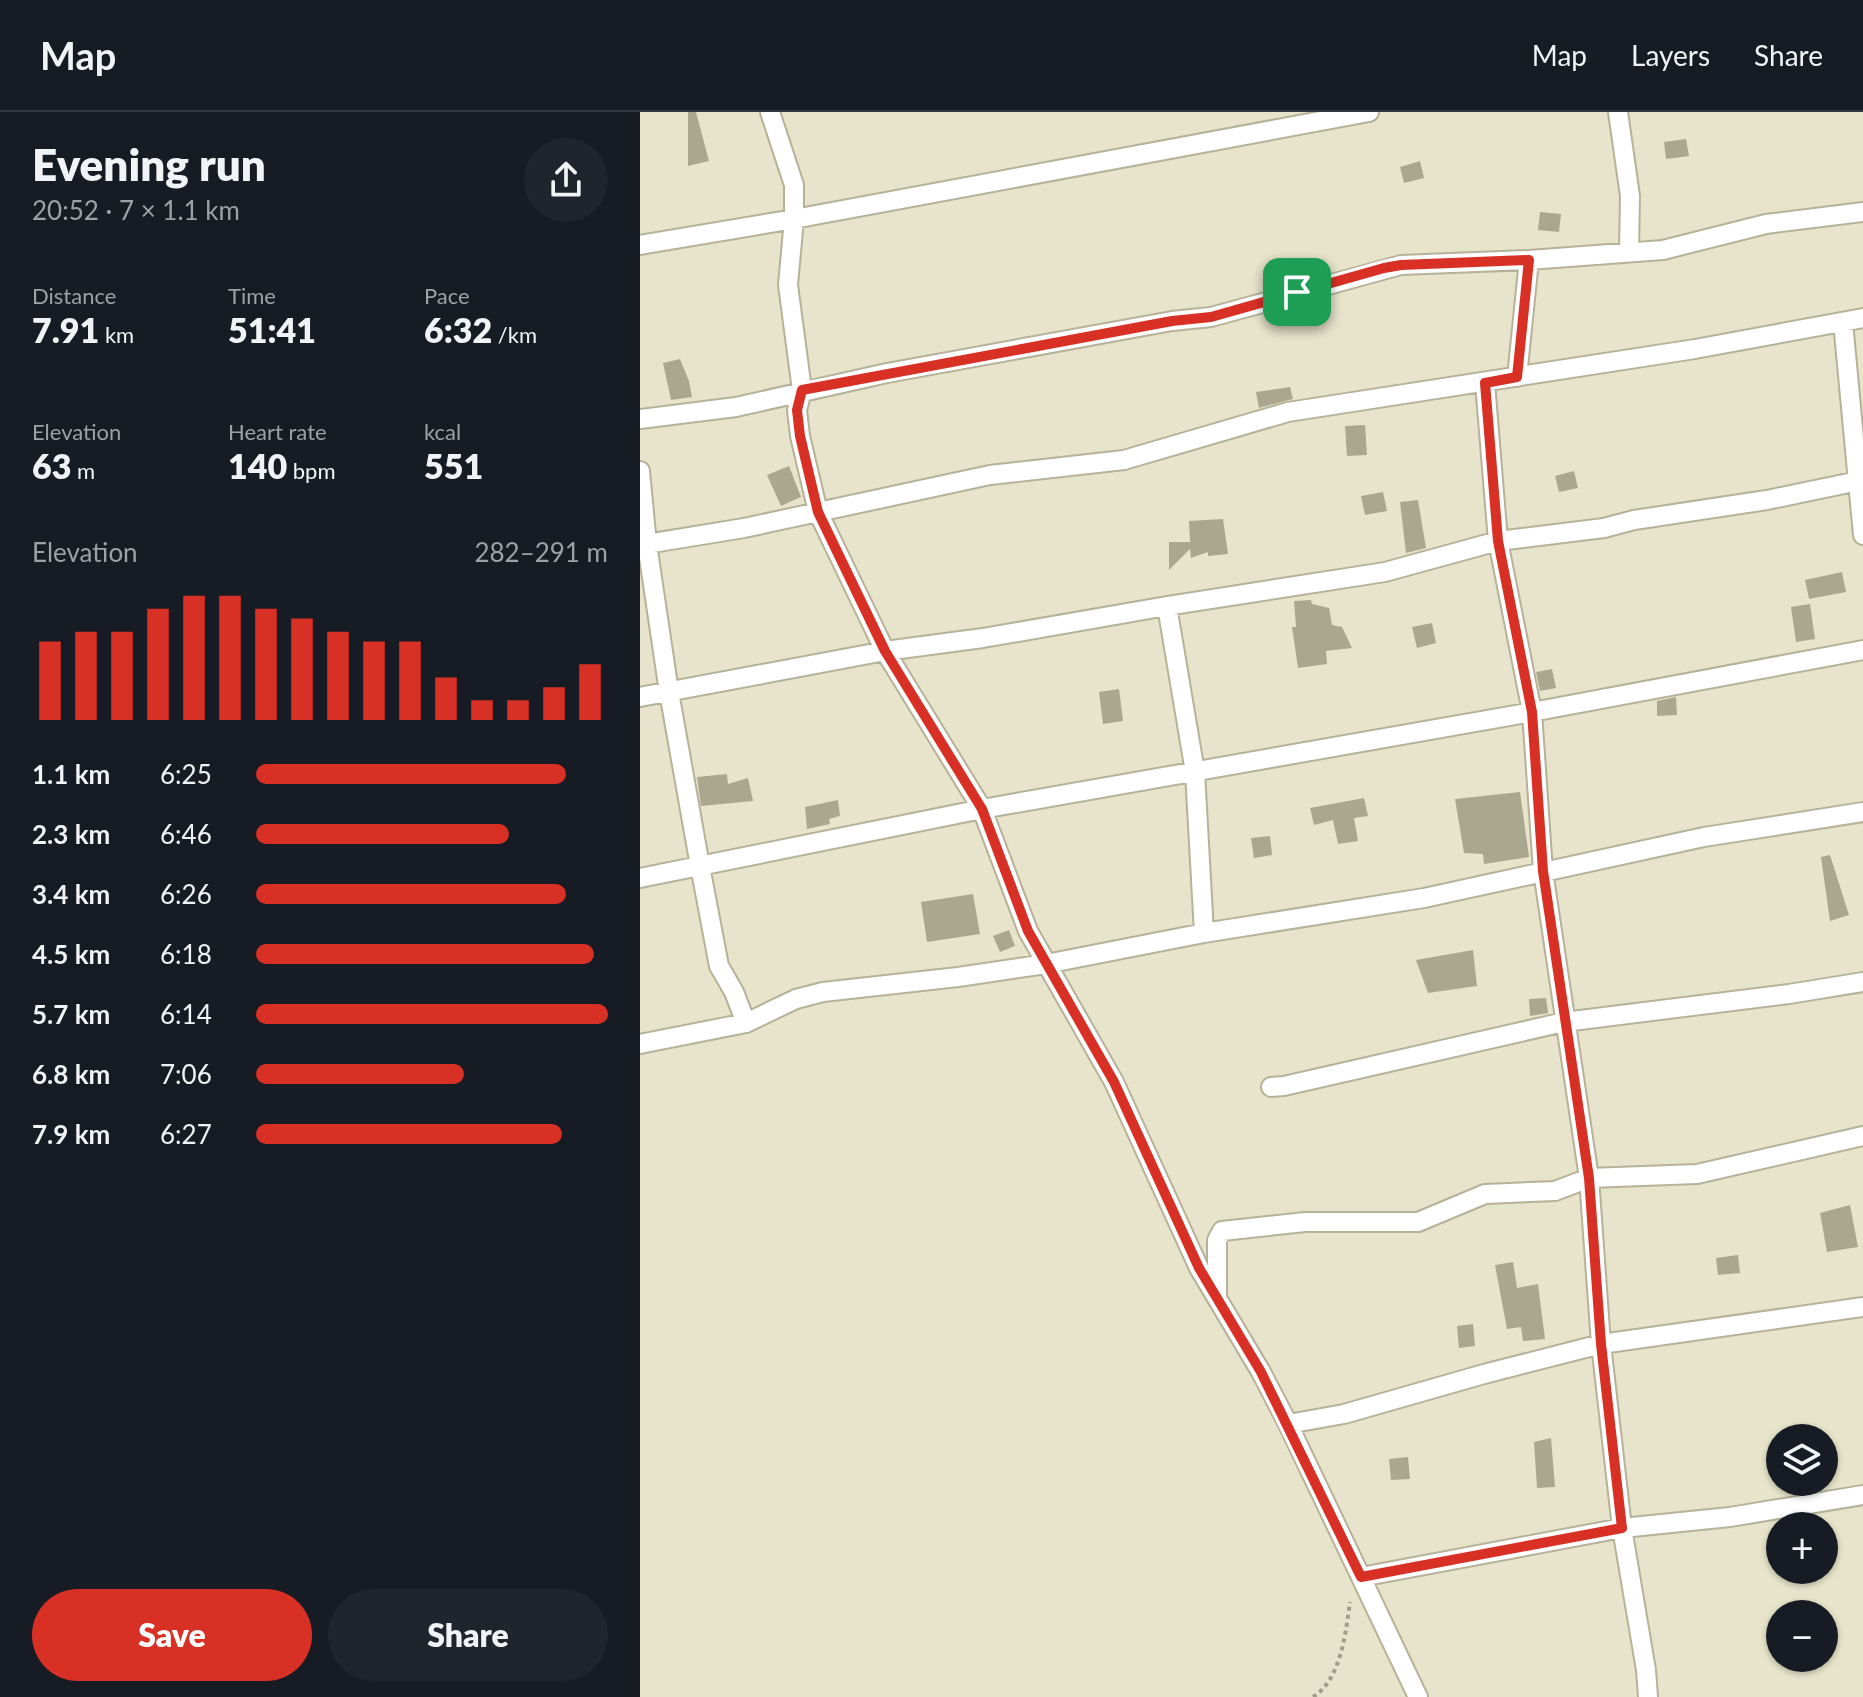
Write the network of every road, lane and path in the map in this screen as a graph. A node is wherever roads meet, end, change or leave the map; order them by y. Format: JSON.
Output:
{"nodes":[{"id":1,"x":770,"y":112,"type":"edge"},
{"id":2,"x":1369,"y":112,"type":"edge"},
{"id":3,"x":1618,"y":112,"type":"edge"},
{"id":4,"x":1863,"y":212,"type":"edge"},
{"id":5,"x":794,"y":219,"type":"junction"},
{"id":6,"x":640,"y":245,"type":"edge"},
{"id":7,"x":1629,"y":252,"type":"junction"},
{"id":8,"x":1529,"y":260,"type":"junction"},
{"id":9,"x":1863,"y":318,"type":"edge"},
{"id":10,"x":1843,"y":322,"type":"junction"},
{"id":11,"x":1517,"y":377,"type":"junction"},
{"id":12,"x":1485,"y":383,"type":"junction"},
{"id":13,"x":802,"y":390,"type":"junction"},
{"id":14,"x":640,"y":419,"type":"edge"},
{"id":15,"x":640,"y":471,"type":"edge"},
{"id":16,"x":1860,"y":480,"type":"edge"},
{"id":17,"x":818,"y":512,"type":"junction"},
{"id":18,"x":1863,"y":535,"type":"edge"},
{"id":19,"x":1498,"y":541,"type":"junction"},
{"id":20,"x":644,"y":544,"type":"edge"},
{"id":21,"x":1167,"y":606,"type":"junction"},
{"id":22,"x":1863,"y":650,"type":"edge"},
{"id":23,"x":885,"y":651,"type":"junction"},
{"id":24,"x":669,"y":692,"type":"junction"},
{"id":25,"x":640,"y":697,"type":"edge"},
{"id":26,"x":1532,"y":712,"type":"junction"},
{"id":27,"x":1195,"y":772,"type":"junction"},
{"id":28,"x":982,"y":809,"type":"junction"},
{"id":29,"x":1863,"y":812,"type":"edge"},
{"id":30,"x":700,"y":866,"type":"junction"},
{"id":31,"x":1543,"y":871,"type":"junction"},
{"id":32,"x":640,"y":878,"type":"edge"},
{"id":33,"x":1204,"y":933,"type":"junction"},
{"id":34,"x":1046,"y":964,"type":"junction"},
{"id":35,"x":1863,"y":982,"type":"edge"},
{"id":36,"x":1564,"y":1022,"type":"junction"},
{"id":37,"x":746,"y":1023,"type":"junction"},
{"id":38,"x":640,"y":1044,"type":"edge"},
{"id":39,"x":1271,"y":1087,"type":"dead end"},
{"id":40,"x":1863,"y":1136,"type":"edge"},
{"id":41,"x":1589,"y":1178,"type":"junction"},
{"id":42,"x":1217,"y":1300,"type":"junction"},
{"id":43,"x":1863,"y":1307,"type":"edge"},
{"id":44,"x":1601,"y":1344,"type":"junction"},
{"id":45,"x":1288,"y":1424,"type":"junction"},
{"id":46,"x":1863,"y":1495,"type":"edge"},
{"id":47,"x":1622,"y":1528,"type":"junction"},
{"id":48,"x":1358,"y":1570,"type":"junction"},
{"id":49,"x":1313,"y":1697,"type":"edge"},
{"id":50,"x":1418,"y":1697,"type":"edge"},
{"id":51,"x":1648,"y":1697,"type":"edge"}],
"edges":[{"from":1,"to":5,"type":"street"},
{"from":2,"to":5,"type":"street"},
{"from":3,"to":7,"type":"street"},
{"from":4,"to":7,"type":"street"},
{"from":5,"to":6,"type":"street"},
{"from":5,"to":13,"type":"street"},
{"from":7,"to":8,"type":"street"},
{"from":8,"to":11,"type":"street"},
{"from":8,"to":13,"type":"street"},
{"from":9,"to":10,"type":"street"},
{"from":10,"to":11,"type":"street"},
{"from":10,"to":16,"type":"street"},
{"from":11,"to":12,"type":"street"},
{"from":12,"to":17,"type":"street"},
{"from":12,"to":19,"type":"street"},
{"from":13,"to":14,"type":"street"},
{"from":13,"to":17,"type":"street"},
{"from":15,"to":20,"type":"street"},
{"from":16,"to":18,"type":"street"},
{"from":16,"to":19,"type":"street"},
{"from":17,"to":20,"type":"street"},
{"from":17,"to":23,"type":"street"},
{"from":19,"to":21,"type":"street"},
{"from":19,"to":26,"type":"street"},
{"from":20,"to":24,"type":"street"},
{"from":21,"to":23,"type":"street"},
{"from":21,"to":27,"type":"street"},
{"from":22,"to":26,"type":"street"},
{"from":23,"to":24,"type":"street"},
{"from":23,"to":28,"type":"street"},
{"from":24,"to":25,"type":"street"},
{"from":24,"to":30,"type":"street"},
{"from":26,"to":27,"type":"street"},
{"from":26,"to":31,"type":"street"},
{"from":27,"to":28,"type":"street"},
{"from":27,"to":33,"type":"street"},
{"from":28,"to":30,"type":"street"},
{"from":28,"to":34,"type":"street"},
{"from":29,"to":31,"type":"street"},
{"from":30,"to":32,"type":"street"},
{"from":30,"to":37,"type":"street"},
{"from":31,"to":33,"type":"street"},
{"from":31,"to":36,"type":"street"},
{"from":33,"to":34,"type":"street"},
{"from":34,"to":37,"type":"street"},
{"from":34,"to":42,"type":"street"},
{"from":35,"to":36,"type":"street"},
{"from":36,"to":39,"type":"street"},
{"from":36,"to":41,"type":"street"},
{"from":37,"to":38,"type":"street"},
{"from":40,"to":41,"type":"street"},
{"from":41,"to":42,"type":"street"},
{"from":41,"to":44,"type":"street"},
{"from":42,"to":45,"type":"street"},
{"from":43,"to":44,"type":"street"},
{"from":44,"to":45,"type":"street"},
{"from":44,"to":47,"type":"street"},
{"from":45,"to":48,"type":"street"},
{"from":46,"to":47,"type":"street"},
{"from":47,"to":48,"type":"street"},
{"from":47,"to":51,"type":"street"},
{"from":48,"to":49,"type":"path"},
{"from":48,"to":50,"type":"street"}]}
